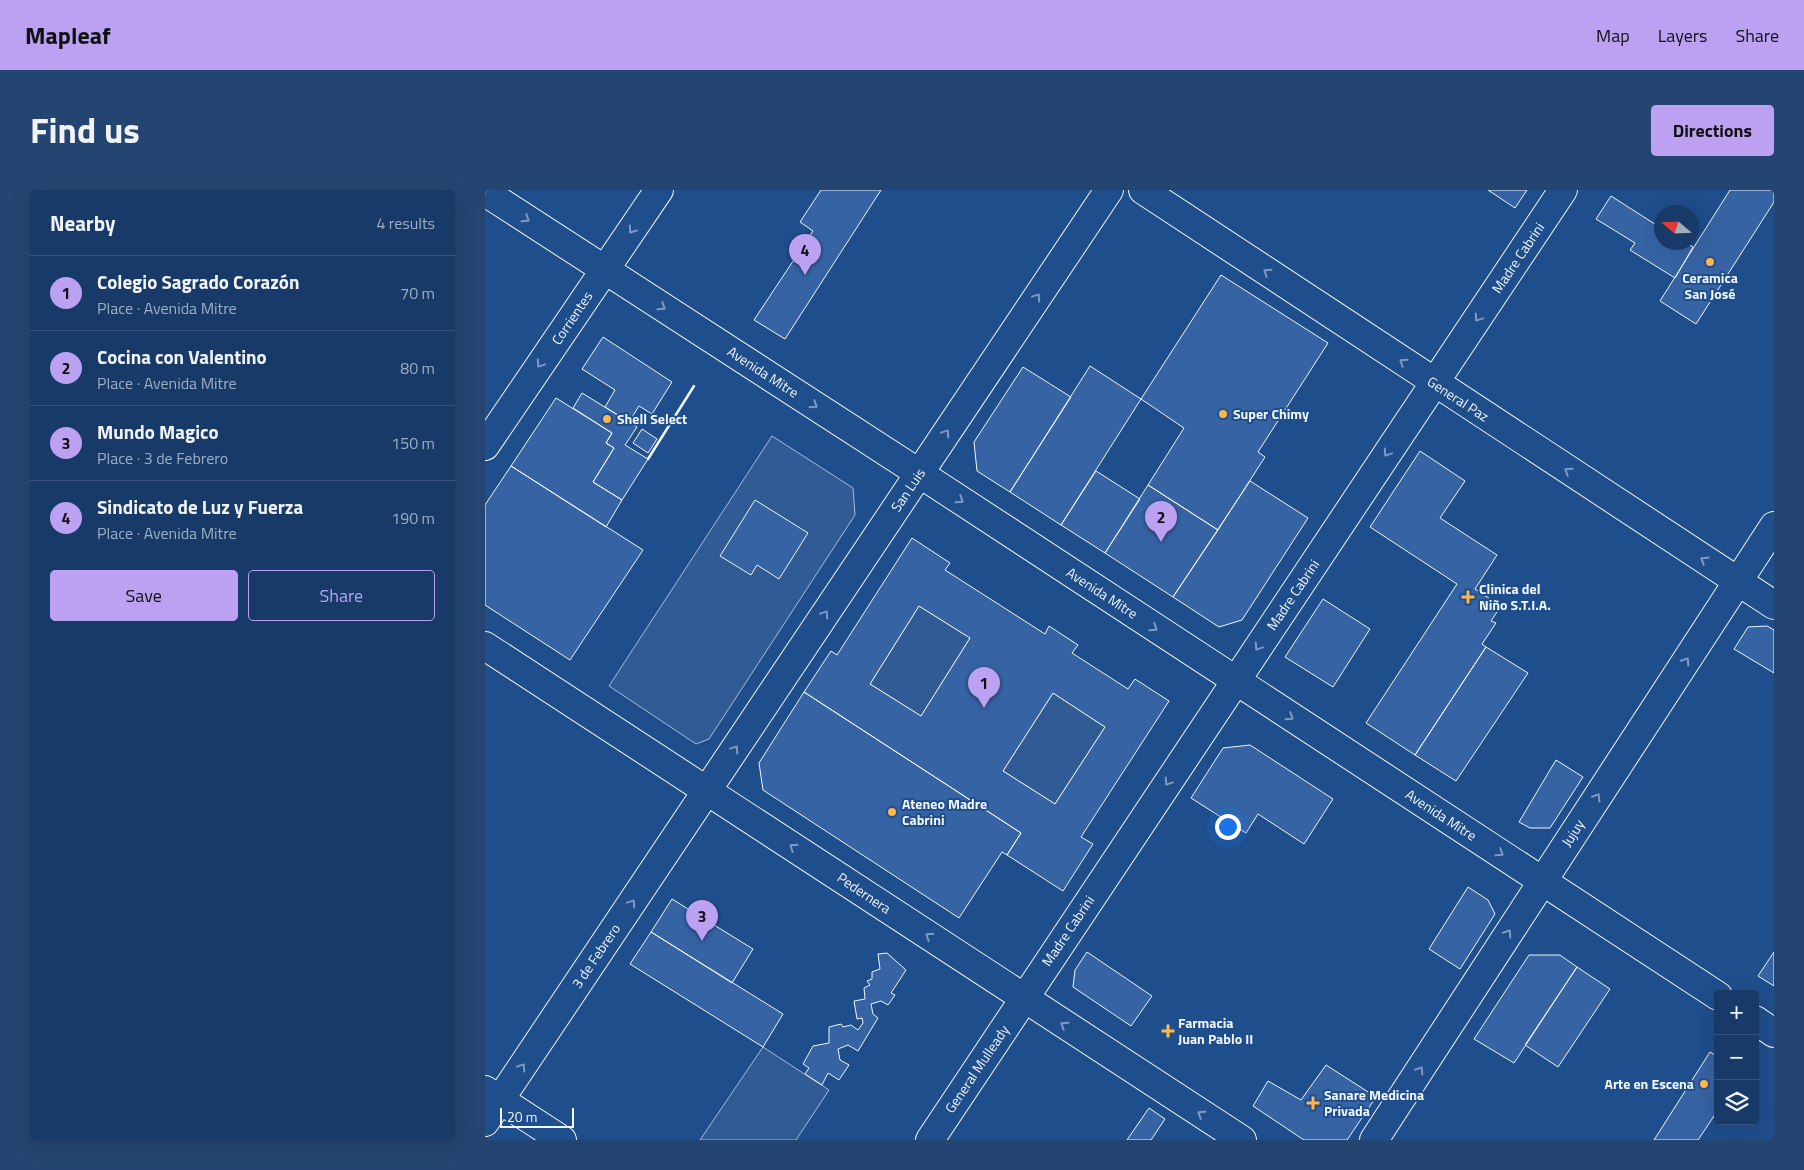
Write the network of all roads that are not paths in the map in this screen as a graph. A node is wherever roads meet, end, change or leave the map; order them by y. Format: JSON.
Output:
{"nodes":[{"id":1,"x":659,"y":190,"type":"edge"},
{"id":2,"x":1109,"y":190,"type":"edge"},
{"id":3,"x":1143,"y":190,"type":"edge"},
{"id":4,"x":1563,"y":190,"type":"edge"},
{"id":5,"x":485,"y":192,"type":"edge"},
{"id":6,"x":604,"y":270,"type":"junction"},
{"id":7,"x":1434,"y":383,"type":"junction"},
{"id":8,"x":485,"y":446,"type":"edge"},
{"id":9,"x":919,"y":473,"type":"junction"},
{"id":10,"x":1774,"y":526,"type":"edge"},
{"id":11,"x":1737,"y":582,"type":"junction"},
{"id":12,"x":1774,"y":605,"type":"edge"},
{"id":13,"x":485,"y":646,"type":"edge"},
{"id":14,"x":1235,"y":681,"type":"junction"},
{"id":15,"x":707,"y":790,"type":"junction"},
{"id":16,"x":1542,"y":880,"type":"junction"},
{"id":17,"x":1714,"y":993,"type":"edge"},
{"id":18,"x":1023,"y":999,"type":"junction"},
{"id":19,"x":1759,"y":1023,"type":"edge"},
{"id":20,"x":1774,"y":1033,"type":"edge"},
{"id":21,"x":493,"y":1095,"type":"edge"},
{"id":22,"x":485,"y":1122,"type":"edge"},
{"id":23,"x":563,"y":1140,"type":"edge"},
{"id":24,"x":930,"y":1140,"type":"edge"},
{"id":25,"x":1242,"y":1140,"type":"edge"},
{"id":26,"x":1374,"y":1140,"type":"edge"}],
"edges":[{"from":1,"to":6,"type":"street","name":"Corrientes","one_way":true},
{"from":9,"to":2,"type":"street","name":"San Luis","one_way":true},
{"from":7,"to":3,"type":"street","name":"General Paz","one_way":true},
{"from":4,"to":7,"type":"street","name":"Madre Cabrini","one_way":true},
{"from":5,"to":6,"type":"street","name":"Avenida Mitre","one_way":true},
{"from":6,"to":8,"type":"street","name":"Corrientes","one_way":true},
{"from":6,"to":9,"type":"street","name":"Avenida Mitre","one_way":true},
{"from":11,"to":7,"type":"street","name":"General Paz","one_way":true},
{"from":7,"to":14,"type":"street","name":"Madre Cabrini","one_way":true},
{"from":9,"to":14,"type":"street","name":"Avenida Mitre","one_way":true},
{"from":15,"to":9,"type":"street","name":"San Luis","one_way":true},
{"from":10,"to":11,"type":"street","name":"Jujuy"},
{"from":11,"to":12,"type":"street","name":"General Paz"},
{"from":16,"to":11,"type":"street","name":"Jujuy","one_way":true},
{"from":13,"to":15,"type":"street","name":"Pedernera"},
{"from":14,"to":16,"type":"street","name":"Avenida Mitre","one_way":true},
{"from":14,"to":18,"type":"street","name":"Madre Cabrini","one_way":true},
{"from":18,"to":15,"type":"street","name":"Pedernera","one_way":true},
{"from":21,"to":15,"type":"street","name":"3 de Febrero","one_way":true},
{"from":16,"to":17,"type":"street","name":"Avenida Mitre"},
{"from":26,"to":16,"type":"street","name":"Jujuy","one_way":true},
{"from":18,"to":24,"type":"street","name":"General Mulleady"},
{"from":25,"to":18,"type":"street","name":"Pedernera","one_way":true},
{"from":19,"to":20,"type":"street"},
{"from":21,"to":22,"type":"street","name":"3 de Febrero"},
{"from":21,"to":23,"type":"street"}]}
